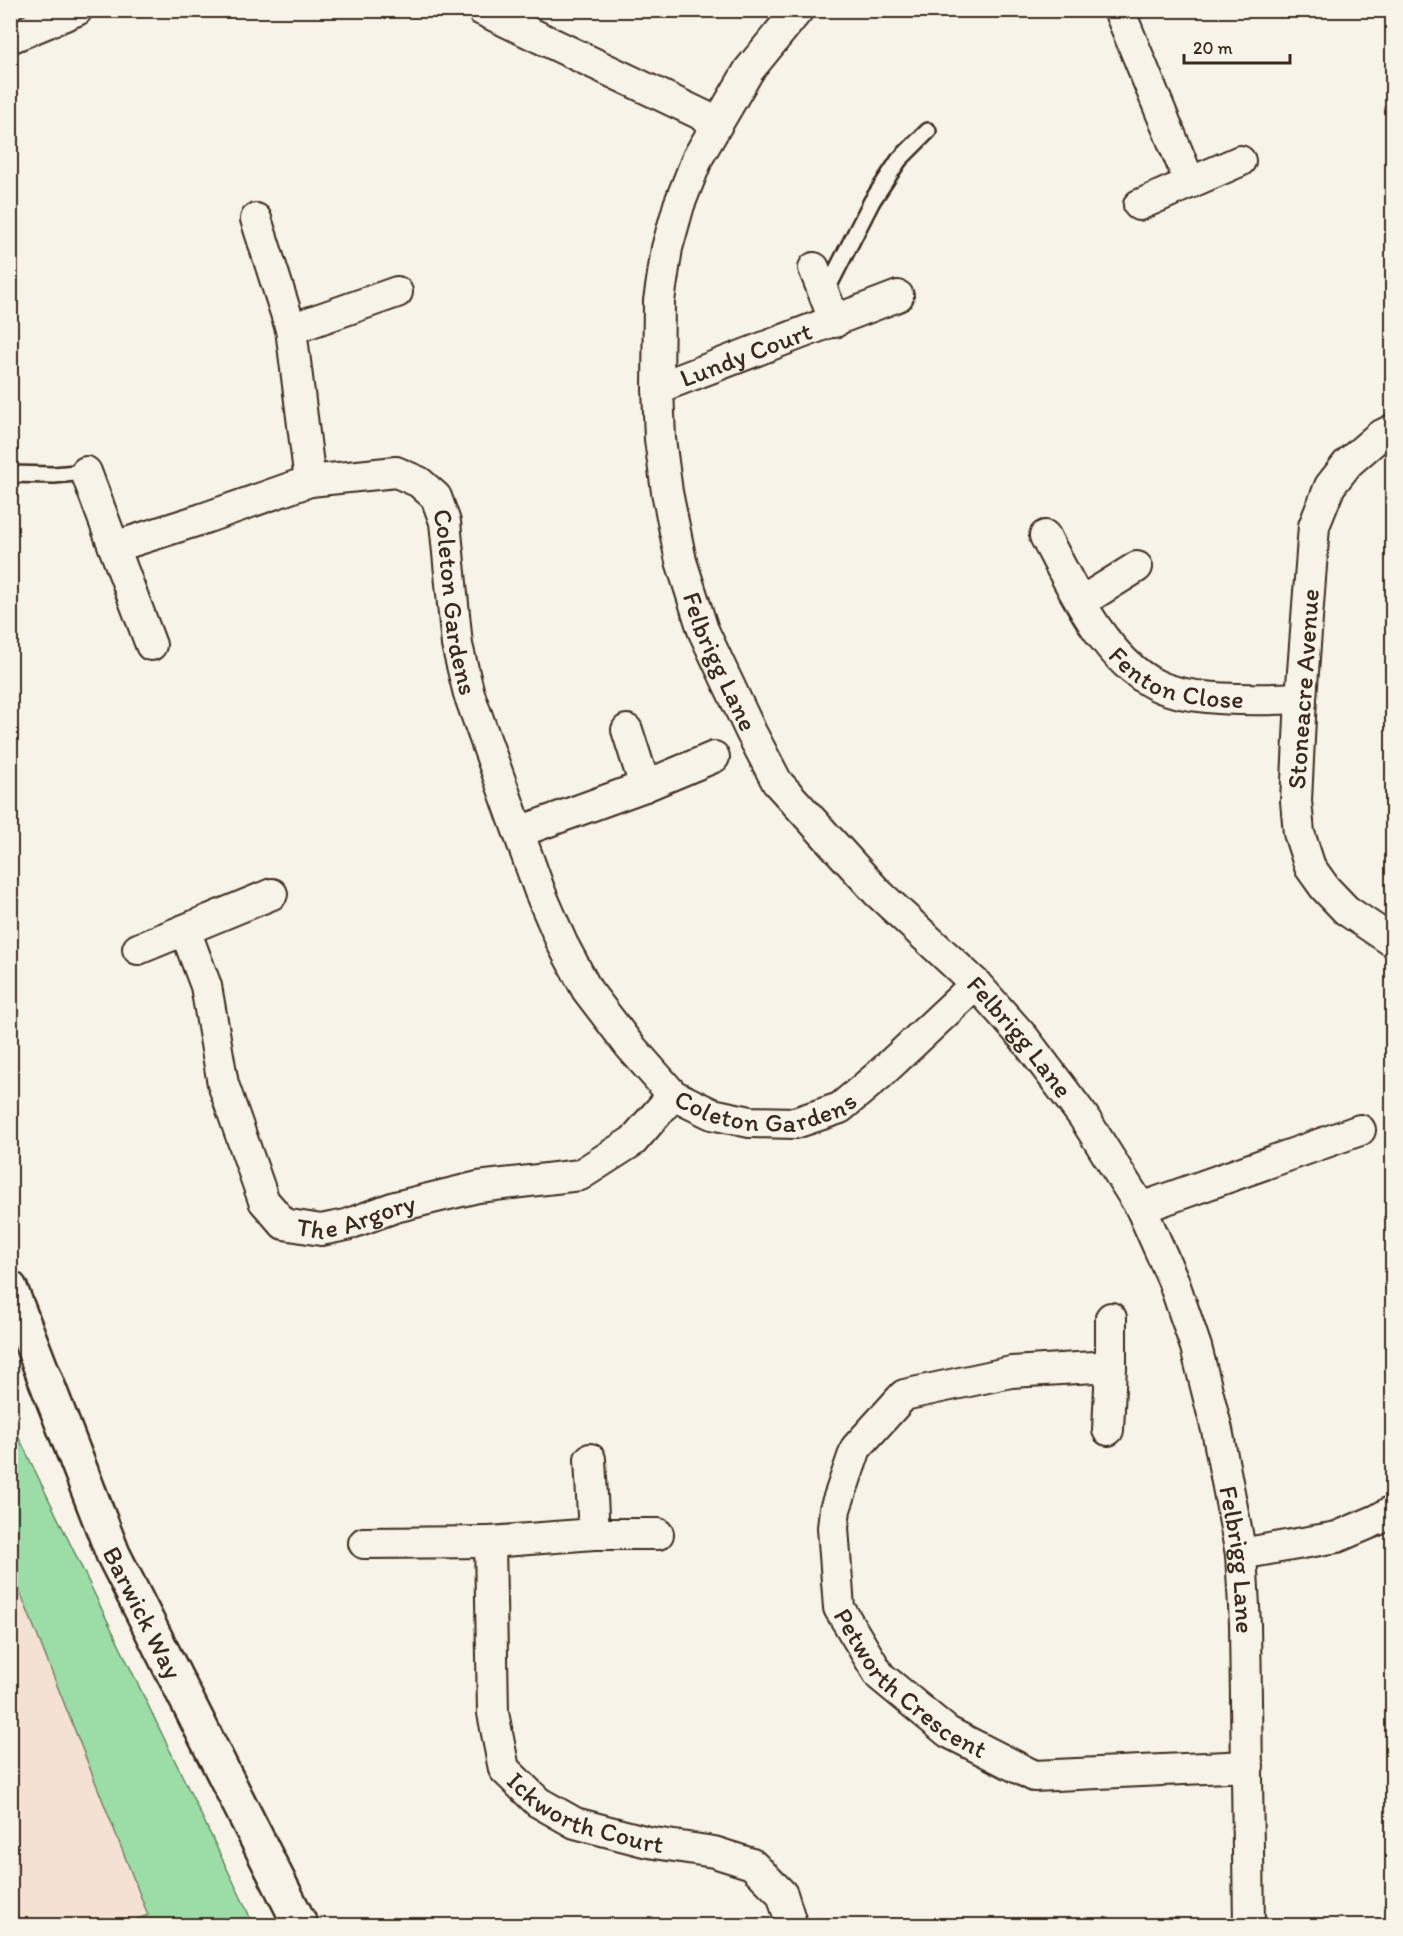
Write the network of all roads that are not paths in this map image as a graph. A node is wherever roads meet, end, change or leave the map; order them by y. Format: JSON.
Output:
{"nodes":[{"id":1,"x":77,"y":10,"type":"edge"},
{"id":2,"x":482,"y":10,"type":"edge"},
{"id":3,"x":798,"y":10,"type":"edge"},
{"id":4,"x":1119,"y":10,"type":"edge"},
{"id":5,"x":10,"y":38,"type":"edge"},
{"id":6,"x":717,"y":122,"type":"junction"},
{"id":7,"x":928,"y":131,"type":"dead end"},
{"id":8,"x":1240,"y":161,"type":"dead end"},
{"id":9,"x":1190,"y":183,"type":"junction"},
{"id":10,"x":1139,"y":205,"type":"dead end"},
{"id":11,"x":256,"y":219,"type":"dead end"},
{"id":12,"x":397,"y":292,"type":"dead end"},
{"id":13,"x":824,"y":295,"type":"junction"},
{"id":14,"x":898,"y":296,"type":"dead end"},
{"id":15,"x":291,"y":329,"type":"junction"},
{"id":16,"x":657,"y":388,"type":"junction"},
{"id":17,"x":1392,"y":430,"type":"edge"},
{"id":18,"x":86,"y":472,"type":"joint"},
{"id":19,"x":10,"y":474,"type":"edge"},
{"id":20,"x":310,"y":481,"type":"junction"},
{"id":21,"x":1045,"y":537,"type":"dead end"},
{"id":22,"x":114,"y":547,"type":"junction"},
{"id":23,"x":1137,"y":567,"type":"dead end"},
{"id":24,"x":1081,"y":602,"type":"junction"},
{"id":25,"x":151,"y":645,"type":"dead end"},
{"id":26,"x":1301,"y":698,"type":"junction"},
{"id":27,"x":627,"y":730,"type":"dead end"},
{"id":28,"x":714,"y":757,"type":"dead end"},
{"id":29,"x":645,"y":786,"type":"junction"},
{"id":30,"x":519,"y":832,"type":"junction"},
{"id":31,"x":272,"y":894,"type":"dead end"},
{"id":32,"x":185,"y":930,"type":"junction"},
{"id":33,"x":1392,"y":940,"type":"edge"},
{"id":34,"x":138,"y":949,"type":"dead end"},
{"id":35,"x":976,"y":984,"type":"junction"},
{"id":36,"x":673,"y":1095,"type":"junction"},
{"id":37,"x":1360,"y":1130,"type":"dead end"},
{"id":38,"x":1141,"y":1208,"type":"junction"},
{"id":39,"x":11,"y":1289,"type":"edge"},
{"id":40,"x":1111,"y":1318,"type":"dead end"},
{"id":41,"x":1111,"y":1366,"type":"junction"},
{"id":42,"x":1108,"y":1430,"type":"dead end"},
{"id":43,"x":590,"y":1459,"type":"dead end"},
{"id":44,"x":1392,"y":1511,"type":"edge"},
{"id":45,"x":594,"y":1534,"type":"junction"},
{"id":46,"x":658,"y":1534,"type":"dead end"},
{"id":47,"x":490,"y":1542,"type":"junction"},
{"id":48,"x":364,"y":1543,"type":"dead end"},
{"id":49,"x":1241,"y":1554,"type":"junction"},
{"id":50,"x":1248,"y":1766,"type":"junction"},
{"id":51,"x":301,"y":1926,"type":"edge"},
{"id":52,"x":792,"y":1926,"type":"edge"},
{"id":53,"x":1249,"y":1926,"type":"edge"}],
"edges":[{"from":1,"to":5,"type":"street"},
{"from":2,"to":6,"type":"street"},
{"from":3,"to":6,"type":"street","name":"Felbrigg Lane"},
{"from":4,"to":9,"type":"street"},
{"from":6,"to":16,"type":"street","name":"Felbrigg Lane"},
{"from":7,"to":13,"type":"lane"},
{"from":8,"to":9,"type":"street"},
{"from":9,"to":10,"type":"street"},
{"from":11,"to":15,"type":"street"},
{"from":12,"to":15,"type":"street"},
{"from":13,"to":14,"type":"street","name":"Lundy Court"},
{"from":13,"to":16,"type":"street","name":"Lundy Court"},
{"from":15,"to":20,"type":"street"},
{"from":16,"to":35,"type":"street","name":"Felbrigg Lane"},
{"from":17,"to":26,"type":"street","name":"Stoneacre Avenue"},
{"from":18,"to":19,"type":"lane"},
{"from":18,"to":22,"type":"street"},
{"from":20,"to":22,"type":"street","name":"Coleton Gardens"},
{"from":20,"to":30,"type":"street","name":"Coleton Gardens"},
{"from":21,"to":24,"type":"street","name":"Fenton Close"},
{"from":22,"to":25,"type":"street"},
{"from":23,"to":24,"type":"street"},
{"from":24,"to":26,"type":"street","name":"Fenton Close"},
{"from":26,"to":33,"type":"street","name":"Stoneacre Avenue"},
{"from":27,"to":29,"type":"street"},
{"from":28,"to":29,"type":"street"},
{"from":29,"to":30,"type":"street"},
{"from":30,"to":36,"type":"street","name":"Coleton Gardens"},
{"from":31,"to":32,"type":"street"},
{"from":32,"to":34,"type":"street"},
{"from":32,"to":36,"type":"street","name":"The Argory"},
{"from":35,"to":36,"type":"street","name":"Coleton Gardens"},
{"from":35,"to":38,"type":"street","name":"Felbrigg Lane"},
{"from":37,"to":38,"type":"street"},
{"from":38,"to":49,"type":"street","name":"Felbrigg Lane"},
{"from":39,"to":51,"type":"street","name":"Barwick Way"},
{"from":40,"to":41,"type":"street"},
{"from":41,"to":42,"type":"street"},
{"from":41,"to":50,"type":"street","name":"Petworth Crescent"},
{"from":43,"to":45,"type":"street"},
{"from":44,"to":49,"type":"street"},
{"from":45,"to":46,"type":"street"},
{"from":45,"to":47,"type":"street"},
{"from":47,"to":48,"type":"street"},
{"from":47,"to":52,"type":"street","name":"Ickworth Court"},
{"from":49,"to":50,"type":"street","name":"Felbrigg Lane"},
{"from":50,"to":53,"type":"street","name":"Felbrigg Lane"}]}
